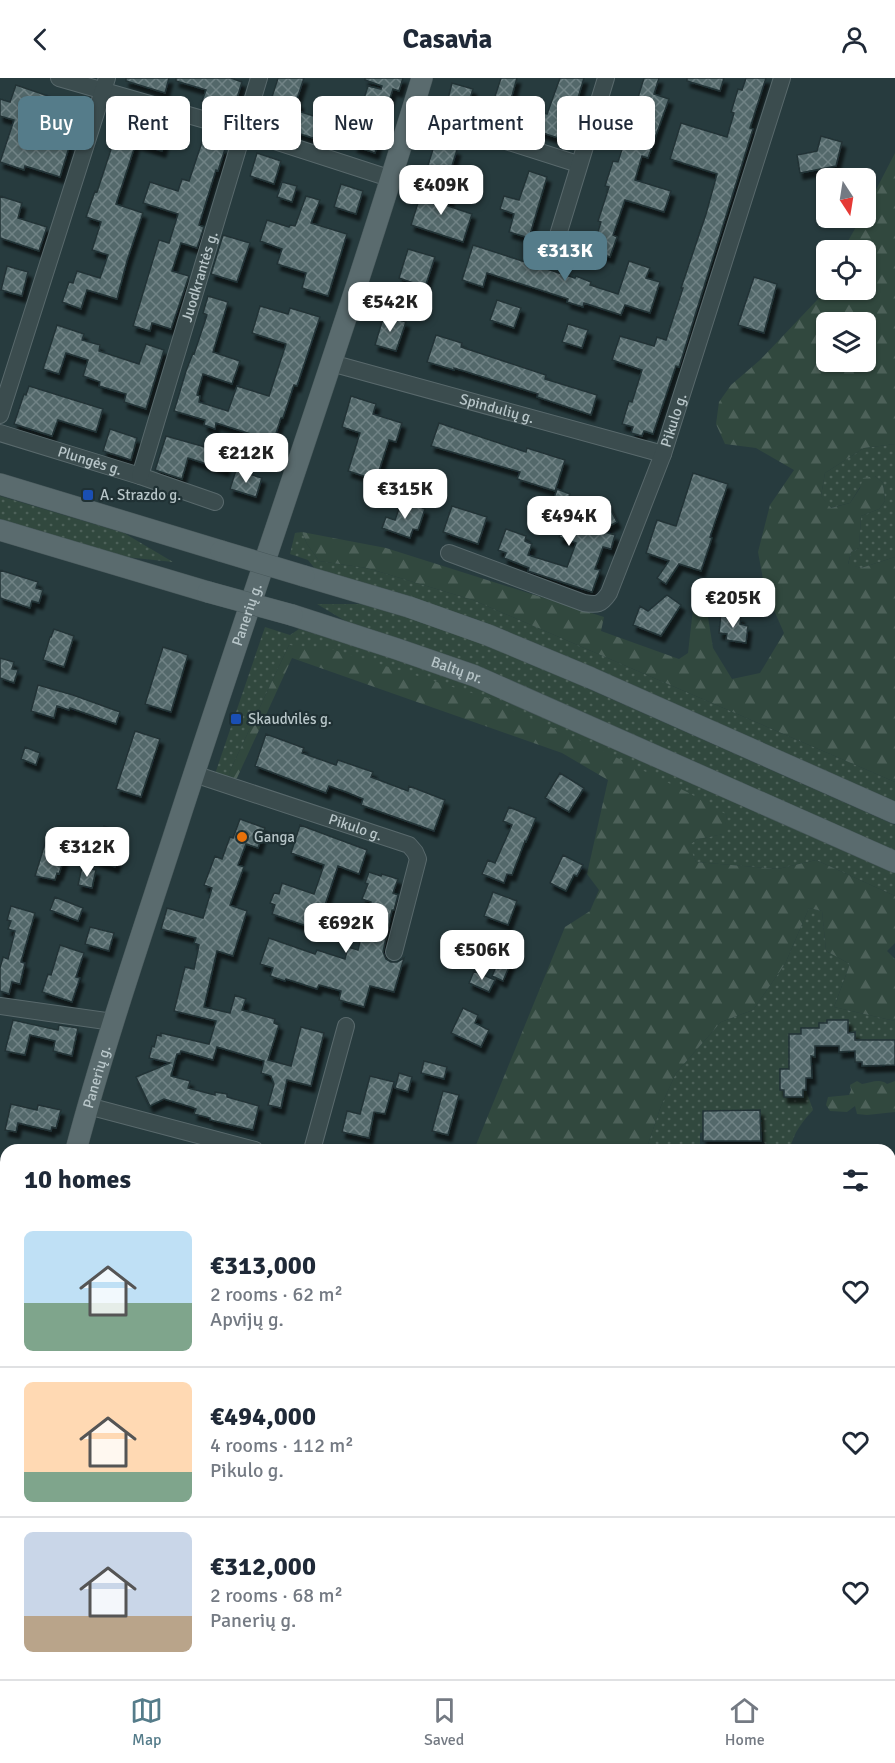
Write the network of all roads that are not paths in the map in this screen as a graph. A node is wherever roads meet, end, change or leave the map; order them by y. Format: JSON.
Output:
{"nodes":[{"id":1,"x":59,"y":78,"type":"edge"},
{"id":2,"x":259,"y":78,"type":"edge"},
{"id":3,"x":422,"y":78,"type":"edge"},
{"id":4,"x":606,"y":78,"type":"edge"},
{"id":5,"x":782,"y":78,"type":"edge"},
{"id":6,"x":105,"y":84,"type":"edge"},
{"id":7,"x":254,"y":96,"type":"edge"},
{"id":8,"x":417,"y":96,"type":"edge"},
{"id":9,"x":202,"y":117,"type":"edge"},
{"id":10,"x":406,"y":131,"type":"edge"},
{"id":11,"x":301,"y":149,"type":"edge"},
{"id":12,"x":238,"y":150,"type":"edge"},
{"id":13,"x":534,"y":150,"type":"edge"},
{"id":14,"x":578,"y":164,"type":"junction"},
{"id":15,"x":392,"y":178,"type":"junction"},
{"id":16,"x":551,"y":258,"type":"dead end"},
{"id":17,"x":331,"y":363,"type":"junction"},
{"id":18,"x":0,"y":416,"type":"edge"},
{"id":19,"x":0,"y":434,"type":"edge"},
{"id":20,"x":663,"y":454,"type":"junction"},
{"id":21,"x":140,"y":476,"type":"junction"},
{"id":22,"x":0,"y":484,"type":"edge"},
{"id":23,"x":215,"y":502,"type":"dead end"},
{"id":24,"x":0,"y":530,"type":"edge"},
{"id":25,"x":449,"y":553,"type":"dead end"},
{"id":26,"x":273,"y":567,"type":"junction"},
{"id":27,"x":261,"y":607,"type":"junction"},
{"id":28,"x":194,"y":774,"type":"junction"},
{"id":29,"x":895,"y":813,"type":"edge"},
{"id":30,"x":895,"y":862,"type":"edge"},
{"id":31,"x":394,"y":952,"type":"dead end"},
{"id":32,"x":0,"y":1006,"type":"edge"},
{"id":33,"x":113,"y":1022,"type":"junction"},
{"id":34,"x":346,"y":1026,"type":"dead end"},
{"id":35,"x":88,"y":1106,"type":"junction"},
{"id":36,"x":78,"y":1144,"type":"edge"},
{"id":37,"x":232,"y":1144,"type":"edge"},
{"id":38,"x":314,"y":1144,"type":"edge"}],
"edges":[{"from":1,"to":6,"type":"street"},
{"from":2,"to":7,"type":"street","name":"Juodkrantės g."},
{"from":3,"to":8,"type":"main road","name":"Panerių g."},
{"from":4,"to":14,"type":"street"},
{"from":5,"to":20,"type":"street","name":"Pikulo g."},
{"from":6,"to":9,"type":"street"},
{"from":6,"to":18,"type":"street"},
{"from":10,"to":15,"type":"main road","name":"Panerių g."},
{"from":11,"to":15,"type":"street"},
{"from":12,"to":21,"type":"street","name":"Juodkrantės g."},
{"from":13,"to":14,"type":"street"},
{"from":14,"to":16,"type":"street"},
{"from":15,"to":17,"type":"main road","name":"Panerių g."},
{"from":17,"to":20,"type":"street","name":"Spindulių g."},
{"from":17,"to":28,"type":"main road","name":"Panerių g."},
{"from":19,"to":21,"type":"street","name":"Plungės g."},
{"from":20,"to":25,"type":"street","name":"Pikulo g."},
{"from":21,"to":23,"type":"street","name":"Plungės g."},
{"from":22,"to":26,"type":"main road","bridge":true},
{"from":24,"to":27,"type":"main road","name":"Baltų pr.","bridge":true},
{"from":26,"to":27,"type":"main road"},
{"from":26,"to":29,"type":"main road","bridge":true},
{"from":27,"to":30,"type":"main road","name":"Baltų pr.","bridge":true},
{"from":28,"to":31,"type":"street","name":"Pikulo g."},
{"from":28,"to":33,"type":"main road","name":"Panerių g."},
{"from":32,"to":33,"type":"street"},
{"from":33,"to":35,"type":"main road","name":"Panerių g."},
{"from":34,"to":38,"type":"street"},
{"from":35,"to":36,"type":"main road","name":"Panerių g."},
{"from":35,"to":37,"type":"street"}]}
